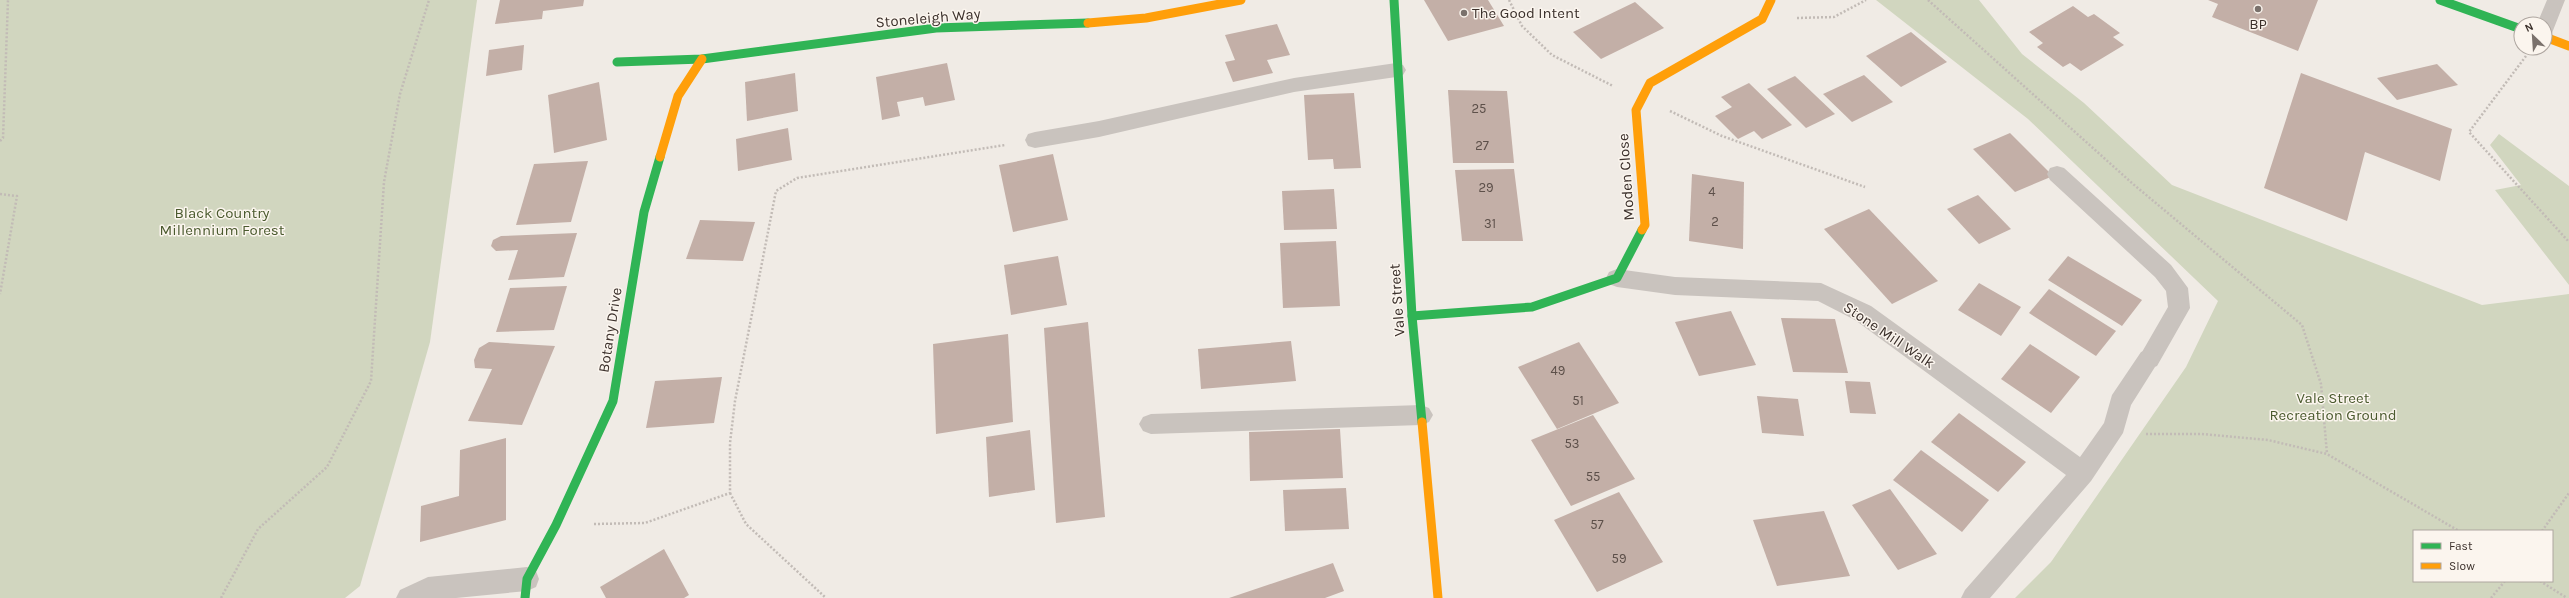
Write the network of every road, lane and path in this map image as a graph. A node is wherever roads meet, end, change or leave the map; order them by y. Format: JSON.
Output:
{"nodes":[{"id":1,"x":8,"y":0,"type":"edge"},
{"id":2,"x":429,"y":0,"type":"edge"},
{"id":3,"x":1241,"y":0,"type":"edge"},
{"id":4,"x":1394,"y":0,"type":"edge"},
{"id":5,"x":1509,"y":0,"type":"edge"},
{"id":6,"x":1771,"y":0,"type":"edge"},
{"id":7,"x":1866,"y":0,"type":"edge"},
{"id":8,"x":1928,"y":0,"type":"edge"},
{"id":9,"x":2440,"y":0,"type":"edge"},
{"id":10,"x":2556,"y":0,"type":"edge"},
{"id":11,"x":2550,"y":16,"type":"edge"},
{"id":12,"x":1762,"y":19,"type":"junction"},
{"id":13,"x":2513,"y":26,"type":"edge"},
{"id":14,"x":2553,"y":40,"type":"edge"},
{"id":15,"x":2569,"y":46,"type":"edge"},
{"id":16,"x":2526,"y":56,"type":"edge"},
{"id":17,"x":702,"y":59,"type":"junction"},
{"id":18,"x":617,"y":62,"type":"dead end"},
{"id":19,"x":1396,"y":70,"type":"junction"},
{"id":20,"x":1643,"y":97,"type":"junction"},
{"id":21,"x":1035,"y":140,"type":"joint"},
{"id":22,"x":0,"y":141,"type":"edge"},
{"id":23,"x":2057,"y":174,"type":"dead end"},
{"id":24,"x":1865,"y":186,"type":"dead end"},
{"id":25,"x":0,"y":194,"type":"edge"},
{"id":26,"x":2569,"y":242,"type":"edge"},
{"id":27,"x":1617,"y":278,"type":"junction"},
{"id":28,"x":0,"y":294,"type":"edge"},
{"id":29,"x":1412,"y":316,"type":"junction"},
{"id":30,"x":1421,"y":415,"type":"junction"},
{"id":31,"x":1151,"y":424,"type":"dead end"},
{"id":32,"x":2110,"y":434,"type":"junction"},
{"id":33,"x":2327,"y":454,"type":"junction"},
{"id":34,"x":2083,"y":473,"type":"junction"},
{"id":35,"x":730,"y":493,"type":"junction"},
{"id":36,"x":2569,"y":493,"type":"edge"},
{"id":37,"x":556,"y":525,"type":"junction"},
{"id":38,"x":2457,"y":530,"type":"edge"},
{"id":39,"x":2543,"y":530,"type":"edge"},
{"id":40,"x":2503,"y":582,"type":"edge"},
{"id":41,"x":2542,"y":582,"type":"edge"},
{"id":42,"x":526,"y":589,"type":"edge"},
{"id":43,"x":222,"y":598,"type":"edge"},
{"id":44,"x":409,"y":598,"type":"edge"},
{"id":45,"x":826,"y":598,"type":"edge"},
{"id":46,"x":1438,"y":598,"type":"edge"},
{"id":47,"x":1974,"y":598,"type":"edge"},
{"id":48,"x":2491,"y":598,"type":"edge"},
{"id":49,"x":2567,"y":598,"type":"edge"}],
"edges":[{"from":1,"to":22,"type":"path"},
{"from":2,"to":43,"type":"path"},
{"from":3,"to":17,"type":"street","name":"Stoneleigh Way"},
{"from":4,"to":19,"type":"street","name":"Vale Street"},
{"from":5,"to":20,"type":"path"},
{"from":6,"to":12,"type":"street"},
{"from":7,"to":12,"type":"path"},
{"from":8,"to":33,"type":"path"},
{"from":9,"to":13,"type":"street"},
{"from":10,"to":11,"type":"street"},
{"from":12,"to":20,"type":"street","name":"Moden Close"},
{"from":14,"to":15,"type":"street"},
{"from":16,"to":26,"type":"path"},
{"from":17,"to":18,"type":"street","name":"Stoneleigh Way"},
{"from":17,"to":37,"type":"street","name":"Botany Drive"},
{"from":19,"to":21,"type":"street"},
{"from":19,"to":29,"type":"street","name":"Vale Street"},
{"from":20,"to":24,"type":"path"},
{"from":20,"to":27,"type":"street","name":"Moden Close"},
{"from":21,"to":35,"type":"path"},
{"from":23,"to":32,"type":"street"},
{"from":25,"to":28,"type":"path"},
{"from":27,"to":29,"type":"street"},
{"from":27,"to":34,"type":"street","name":"Stone Mill Walk"},
{"from":29,"to":30,"type":"street","name":"Vale Street"},
{"from":30,"to":31,"type":"street"},
{"from":30,"to":46,"type":"street","name":"Vale Street"},
{"from":32,"to":33,"type":"path"},
{"from":32,"to":34,"type":"street"},
{"from":33,"to":38,"type":"path"},
{"from":34,"to":47,"type":"street"},
{"from":35,"to":37,"type":"path"},
{"from":35,"to":45,"type":"path"},
{"from":36,"to":39,"type":"path"},
{"from":37,"to":42,"type":"street","name":"Botany Drive"},
{"from":40,"to":48,"type":"path"},
{"from":41,"to":49,"type":"path"},
{"from":42,"to":44,"type":"street"}]}
